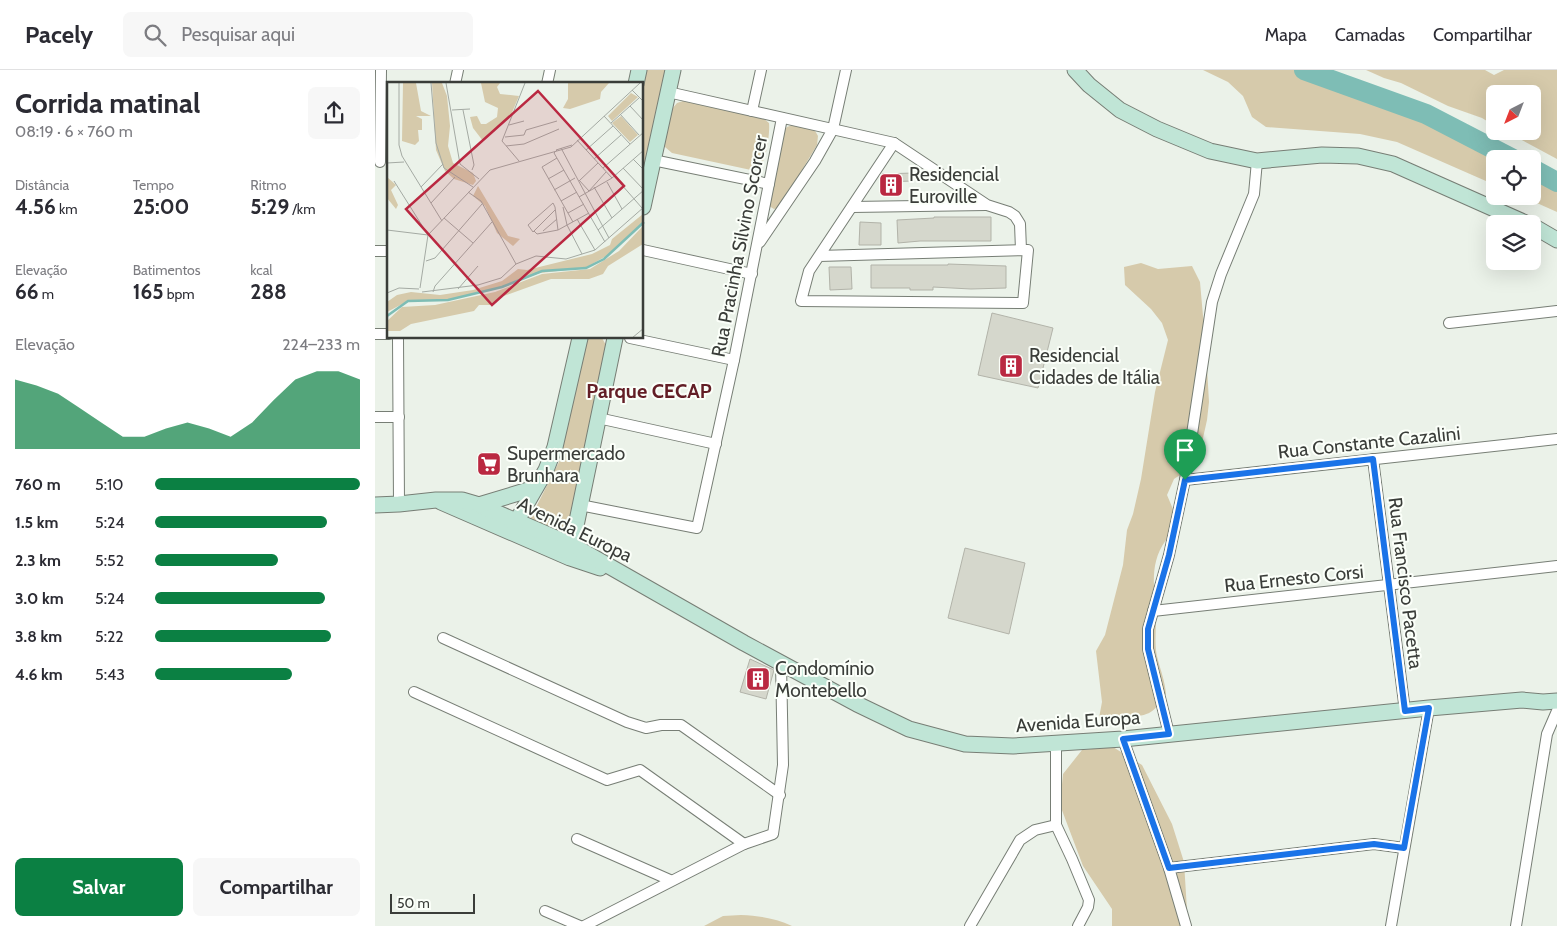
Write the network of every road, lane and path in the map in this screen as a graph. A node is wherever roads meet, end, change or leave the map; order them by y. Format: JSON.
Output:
{"nodes":[{"id":1,"x":381,"y":70,"type":"edge"},
{"id":2,"x":673,"y":70,"type":"edge"},
{"id":3,"x":761,"y":70,"type":"edge"},
{"id":4,"x":846,"y":70,"type":"edge"},
{"id":5,"x":1075,"y":70,"type":"edge"},
{"id":6,"x":668,"y":92,"type":"junction"},
{"id":7,"x":752,"y":111,"type":"junction"},
{"id":8,"x":782,"y":118,"type":"junction"},
{"id":9,"x":833,"y":129,"type":"junction"},
{"id":10,"x":895,"y":143,"type":"junction"},
{"id":11,"x":653,"y":160,"type":"junction"},
{"id":12,"x":1257,"y":161,"type":"junction"},
{"id":13,"x":381,"y":162,"type":"edge"},
{"id":14,"x":769,"y":184,"type":"junction"},
{"id":15,"x":644,"y":202,"type":"edge"},
{"id":16,"x":987,"y":205,"type":"junction"},
{"id":17,"x":852,"y":208,"type":"junction"},
{"id":18,"x":1508,"y":215,"type":"edge"},
{"id":19,"x":1541,"y":231,"type":"edge"},
{"id":20,"x":1557,"y":240,"type":"edge"},
{"id":21,"x":758,"y":244,"type":"junction"},
{"id":22,"x":644,"y":250,"type":"edge"},
{"id":23,"x":1021,"y":250,"type":"junction"},
{"id":24,"x":819,"y":256,"type":"junction"},
{"id":25,"x":752,"y":274,"type":"junction"},
{"id":26,"x":1557,"y":311,"type":"edge"},
{"id":27,"x":1449,"y":323,"type":"dead end"},
{"id":28,"x":398,"y":339,"type":"edge"},
{"id":29,"x":580,"y":339,"type":"edge"},
{"id":30,"x":615,"y":339,"type":"edge"},
{"id":31,"x":635,"y":339,"type":"edge"},
{"id":32,"x":734,"y":360,"type":"junction"},
{"id":33,"x":375,"y":417,"type":"edge"},
{"id":34,"x":399,"y":417,"type":"junction"},
{"id":35,"x":599,"y":418,"type":"junction"},
{"id":36,"x":1557,"y":439,"type":"edge"},
{"id":37,"x":716,"y":444,"type":"junction"},
{"id":38,"x":1373,"y":459,"type":"junction"},
{"id":39,"x":1185,"y":480,"type":"junction"},
{"id":40,"x":535,"y":488,"type":"junction"},
{"id":41,"x":436,"y":500,"type":"junction"},
{"id":42,"x":399,"y":504,"type":"junction"},
{"id":43,"x":375,"y":505,"type":"edge"},
{"id":44,"x":580,"y":505,"type":"junction"},
{"id":45,"x":479,"y":506,"type":"junction"},
{"id":46,"x":516,"y":528,"type":"junction"},
{"id":47,"x":572,"y":545,"type":"junction"},
{"id":48,"x":543,"y":546,"type":"junction"},
{"id":49,"x":1557,"y":566,"type":"edge"},
{"id":50,"x":639,"y":582,"type":"junction"},
{"id":51,"x":1389,"y":585,"type":"junction"},
{"id":52,"x":1153,"y":611,"type":"junction"},
{"id":53,"x":443,"y":638,"type":"dead end"},
{"id":54,"x":781,"y":663,"type":"junction"},
{"id":55,"x":414,"y":692,"type":"dead end"},
{"id":56,"x":1557,"y":701,"type":"edge"},
{"id":57,"x":1429,"y":708,"type":"junction"},
{"id":58,"x":1405,"y":711,"type":"junction"},
{"id":59,"x":1557,"y":711,"type":"edge"},
{"id":60,"x":1169,"y":734,"type":"junction"},
{"id":61,"x":1123,"y":739,"type":"junction"},
{"id":62,"x":1056,"y":744,"type":"junction"},
{"id":63,"x":779,"y":795,"type":"junction"},
{"id":64,"x":1056,"y":825,"type":"junction"},
{"id":65,"x":577,"y":839,"type":"dead end"},
{"id":66,"x":744,"y":844,"type":"junction"},
{"id":67,"x":1404,"y":848,"type":"junction"},
{"id":68,"x":1169,"y":868,"type":"junction"},
{"id":69,"x":670,"y":880,"type":"junction"},
{"id":70,"x":545,"y":911,"type":"dead end"},
{"id":71,"x":580,"y":926,"type":"edge"},
{"id":72,"x":584,"y":926,"type":"edge"},
{"id":73,"x":970,"y":926,"type":"edge"},
{"id":74,"x":1078,"y":926,"type":"edge"},
{"id":75,"x":1186,"y":926,"type":"edge"},
{"id":76,"x":1391,"y":926,"type":"edge"},
{"id":77,"x":1516,"y":926,"type":"edge"}],
"edges":[{"from":1,"to":13,"type":"street"},
{"from":2,"to":6,"type":"street"},
{"from":3,"to":7,"type":"street"},
{"from":4,"to":9,"type":"street"},
{"from":5,"to":12,"type":"street"},
{"from":6,"to":7,"type":"street"},
{"from":6,"to":11,"type":"street"},
{"from":7,"to":8,"type":"street"},
{"from":8,"to":9,"type":"street"},
{"from":8,"to":14,"type":"street","name":"Rua Pracinha Silvino Scorcer"},
{"from":9,"to":10,"type":"street"},
{"from":9,"to":21,"type":"street"},
{"from":10,"to":16,"type":"street"},
{"from":10,"to":17,"type":"street"},
{"from":11,"to":14,"type":"street"},
{"from":11,"to":15,"type":"street"},
{"from":12,"to":18,"type":"street"},
{"from":12,"to":39,"type":"street"},
{"from":14,"to":21,"type":"street","name":"Rua Pracinha Silvino Scorcer"},
{"from":16,"to":17,"type":"street"},
{"from":16,"to":23,"type":"street"},
{"from":17,"to":24,"type":"street"},
{"from":19,"to":20,"type":"street"},
{"from":21,"to":25,"type":"street","name":"Rua Pracinha Silvino Scorcer"},
{"from":22,"to":25,"type":"street"},
{"from":23,"to":24,"type":"street"},
{"from":23,"to":24,"type":"street"},
{"from":25,"to":32,"type":"street","name":"Rua Pracinha Silvino Scorcer"},
{"from":26,"to":27,"type":"street"},
{"from":28,"to":34,"type":"street"},
{"from":29,"to":40,"type":"street"},
{"from":30,"to":35,"type":"street"},
{"from":31,"to":32,"type":"street"},
{"from":32,"to":37,"type":"street","name":"Rua Pracinha Silvino Scorcer"},
{"from":33,"to":34,"type":"street"},
{"from":34,"to":42,"type":"street"},
{"from":35,"to":37,"type":"street"},
{"from":35,"to":44,"type":"street"},
{"from":36,"to":38,"type":"street","name":"Rua Constante Cazalini"},
{"from":37,"to":44,"type":"street","name":"Rua Pracinha Silvino Scorcer"},
{"from":38,"to":39,"type":"street","name":"Rua Constante Cazalini"},
{"from":38,"to":51,"type":"street","name":"Rua Francisco Pacetta"},
{"from":39,"to":52,"type":"street"},
{"from":40,"to":45,"type":"street"},
{"from":40,"to":46,"type":"street"},
{"from":41,"to":42,"type":"street","name":"Avenida Europa"},
{"from":41,"to":45,"type":"street","name":"Avenida Europa"},
{"from":41,"to":46,"type":"street","name":"Avenida Europa"},
{"from":42,"to":43,"type":"street","name":"Avenida Europa"},
{"from":44,"to":47,"type":"street"},
{"from":45,"to":46,"type":"street","name":"Avenida Europa"},
{"from":46,"to":47,"type":"street","name":"Avenida Europa"},
{"from":46,"to":48,"type":"street","name":"Avenida Europa"},
{"from":47,"to":48,"type":"street"},
{"from":47,"to":50,"type":"street","name":"Avenida Europa"},
{"from":48,"to":50,"type":"street","name":"Avenida Europa"},
{"from":49,"to":51,"type":"street","name":"Rua Ernesto Corsi"},
{"from":50,"to":54,"type":"street","name":"Avenida Europa"},
{"from":51,"to":52,"type":"street","name":"Rua Ernesto Corsi"},
{"from":51,"to":58,"type":"street","name":"Rua Francisco Pacetta"},
{"from":52,"to":60,"type":"street"},
{"from":53,"to":63,"type":"street"},
{"from":54,"to":62,"type":"street","name":"Avenida Europa"},
{"from":54,"to":63,"type":"street"},
{"from":55,"to":66,"type":"street"},
{"from":56,"to":57,"type":"street","name":"Avenida Europa"},
{"from":57,"to":58,"type":"street","name":"Avenida Europa"},
{"from":57,"to":67,"type":"street"},
{"from":58,"to":60,"type":"street","name":"Avenida Europa"},
{"from":59,"to":77,"type":"street"},
{"from":60,"to":61,"type":"street","name":"Avenida Europa"},
{"from":61,"to":62,"type":"street","name":"Avenida Europa"},
{"from":61,"to":68,"type":"street"},
{"from":62,"to":64,"type":"street"},
{"from":63,"to":66,"type":"street"},
{"from":64,"to":73,"type":"street"},
{"from":64,"to":74,"type":"street"},
{"from":65,"to":69,"type":"street"},
{"from":66,"to":69,"type":"street"},
{"from":67,"to":68,"type":"street"},
{"from":67,"to":76,"type":"street"},
{"from":68,"to":75,"type":"street"},
{"from":69,"to":72,"type":"street"},
{"from":70,"to":71,"type":"street"}]}
